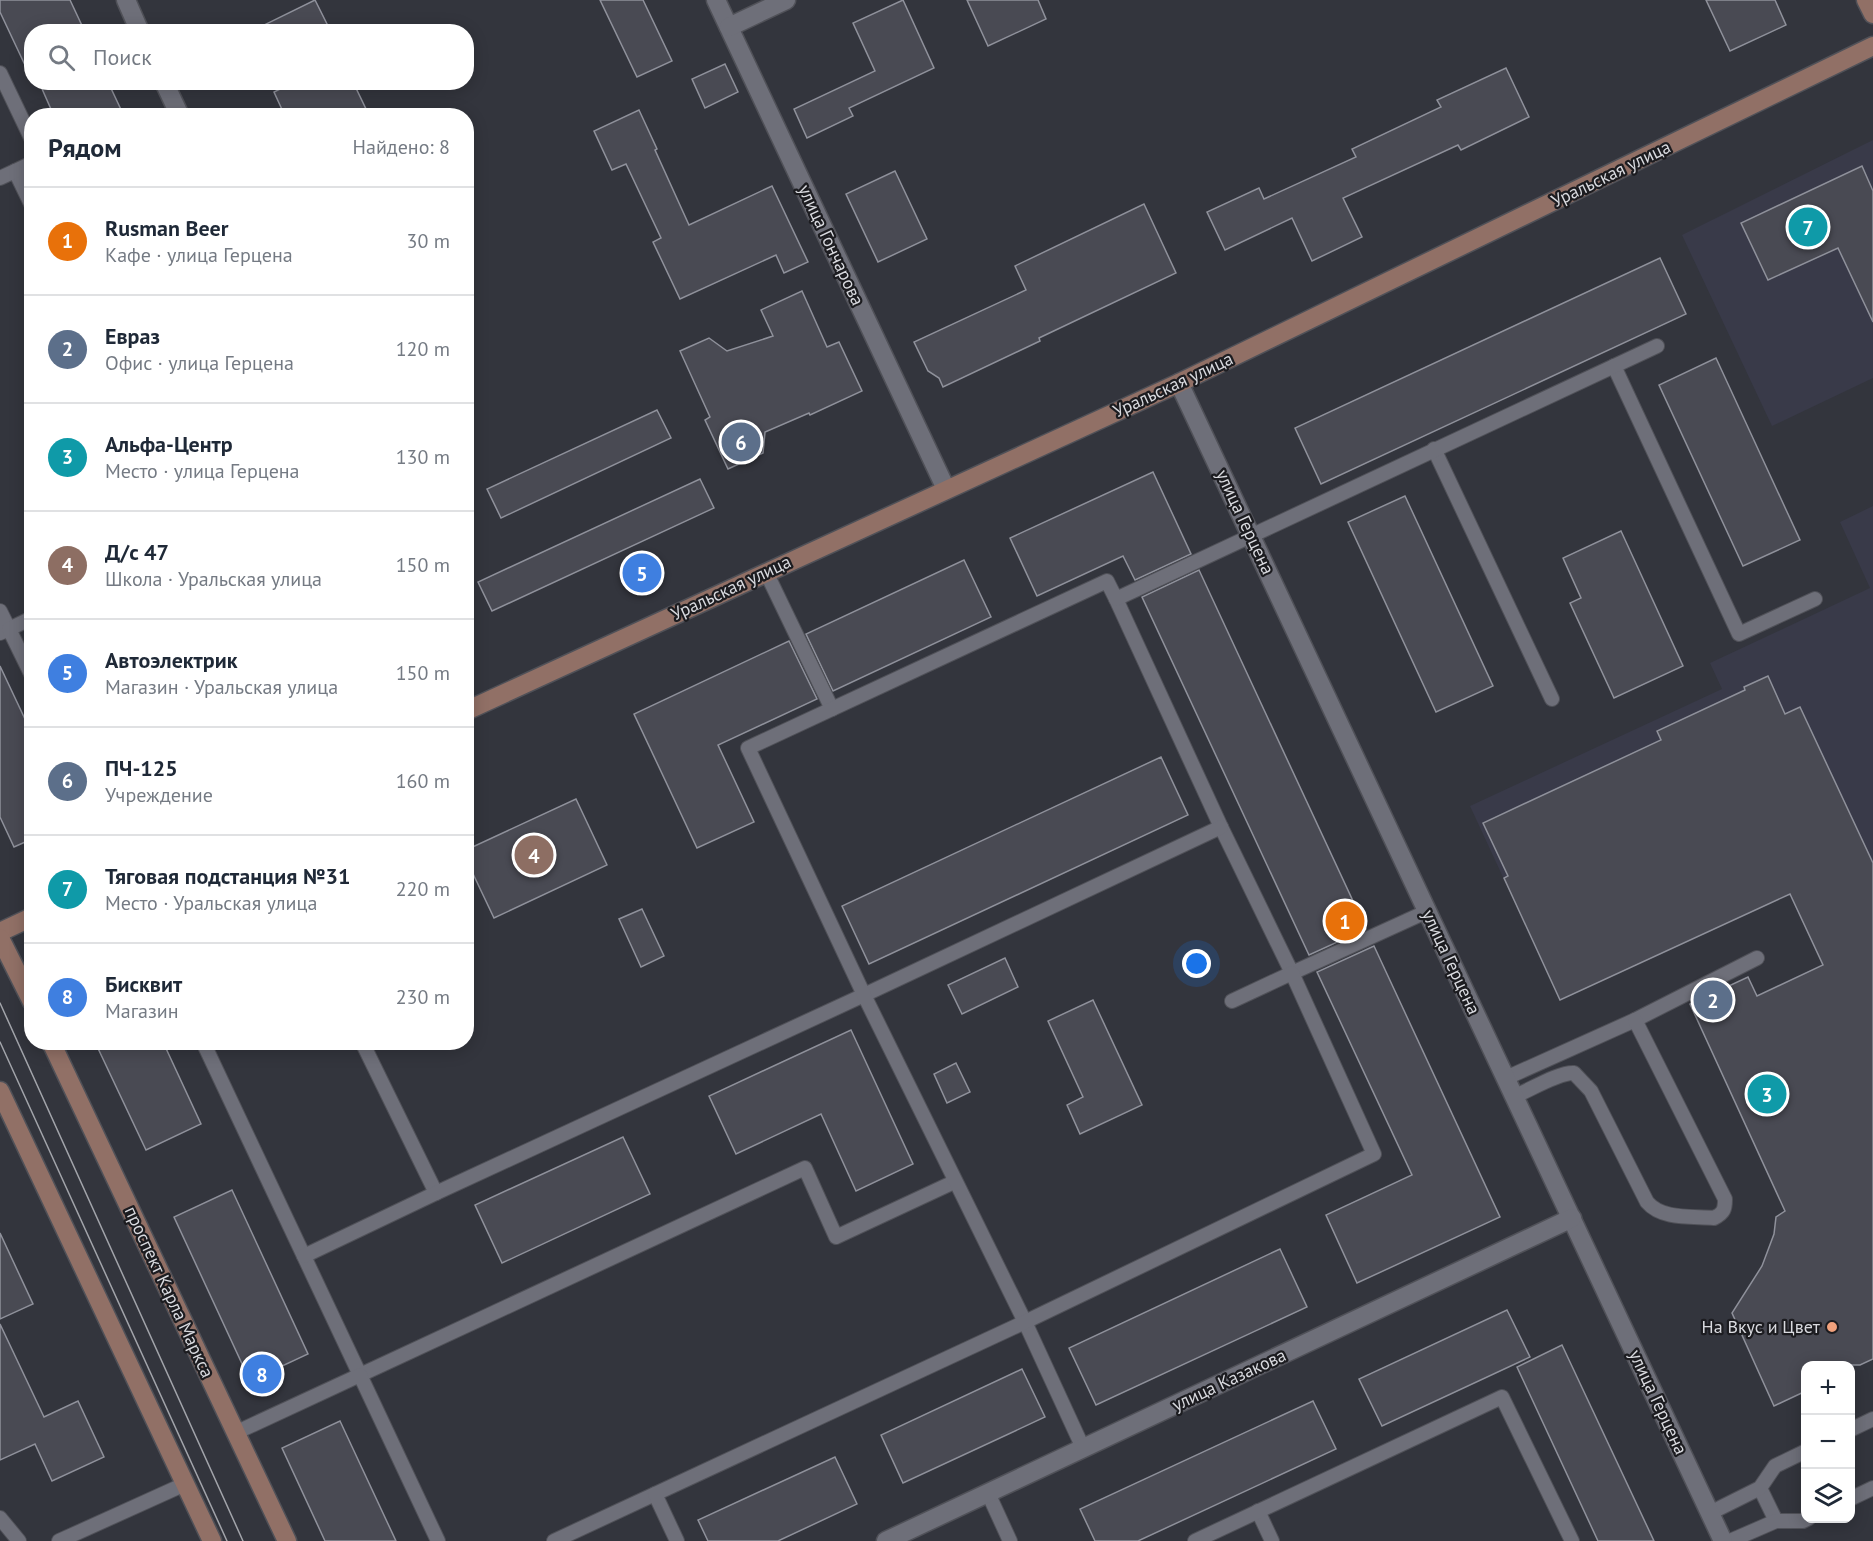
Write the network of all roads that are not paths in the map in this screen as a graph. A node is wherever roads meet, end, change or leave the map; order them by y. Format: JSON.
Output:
{"nodes":[{"id":1,"x":126,"y":0,"type":"edge"},
{"id":2,"x":716,"y":0,"type":"edge"},
{"id":3,"x":786,"y":0,"type":"edge"},
{"id":4,"x":1866,"y":0,"type":"edge"},
{"id":5,"x":1873,"y":14,"type":"edge"},
{"id":6,"x":136,"y":24,"type":"edge"},
{"id":7,"x":729,"y":27,"type":"junction"},
{"id":8,"x":1873,"y":46,"type":"edge"},
{"id":9,"x":0,"y":73,"type":"edge"},
{"id":10,"x":168,"y":90,"type":"edge"},
{"id":11,"x":176,"y":108,"type":"edge"},
{"id":12,"x":24,"y":123,"type":"edge"},
{"id":13,"x":24,"y":167,"type":"edge"},
{"id":14,"x":15,"y":171,"type":"junction"},
{"id":15,"x":0,"y":178,"type":"edge"},
{"id":16,"x":24,"y":190,"type":"edge"},
{"id":17,"x":1658,"y":346,"type":"dead end"},
{"id":18,"x":1614,"y":366,"type":"junction"},
{"id":19,"x":1179,"y":382,"type":"junction"},
{"id":20,"x":1434,"y":449,"type":"junction"},
{"id":21,"x":946,"y":489,"type":"junction"},
{"id":22,"x":1252,"y":536,"type":"junction"},
{"id":23,"x":766,"y":572,"type":"junction"},
{"id":24,"x":1116,"y":599,"type":"junction"},
{"id":25,"x":1815,"y":599,"type":"dead end"},
{"id":26,"x":0,"y":611,"type":"edge"},
{"id":27,"x":24,"y":622,"type":"edge"},
{"id":28,"x":4,"y":631,"type":"edge"},
{"id":29,"x":24,"y":663,"type":"edge"},
{"id":30,"x":1552,"y":699,"type":"dead end"},
{"id":31,"x":474,"y":707,"type":"edge"},
{"id":32,"x":832,"y":709,"type":"junction"},
{"id":33,"x":1221,"y":826,"type":"junction"},
{"id":34,"x":1428,"y":911,"type":"junction"},
{"id":35,"x":24,"y":921,"type":"edge"},
{"id":36,"x":0,"y":932,"type":"edge"},
{"id":37,"x":0,"y":938,"type":"edge"},
{"id":38,"x":1757,"y":958,"type":"dead end"},
{"id":39,"x":1292,"y":973,"type":"junction"},
{"id":40,"x":24,"y":986,"type":"edge"},
{"id":41,"x":864,"y":995,"type":"junction"},
{"id":42,"x":1232,"y":1001,"type":"dead end"},
{"id":43,"x":1635,"y":1020,"type":"junction"},
{"id":44,"x":55,"y":1050,"type":"edge"},
{"id":45,"x":207,"y":1050,"type":"edge"},
{"id":46,"x":366,"y":1050,"type":"edge"},
{"id":47,"x":1567,"y":1051,"type":"junction"},
{"id":48,"x":1574,"y":1073,"type":"junction"},
{"id":49,"x":1506,"y":1078,"type":"junction"},
{"id":50,"x":0,"y":1091,"type":"edge"},
{"id":51,"x":1515,"y":1096,"type":"junction"},
{"id":52,"x":954,"y":1182,"type":"junction"},
{"id":53,"x":436,"y":1192,"type":"junction"},
{"id":54,"x":1572,"y":1218,"type":"junction"},
{"id":55,"x":304,"y":1256,"type":"junction"},
{"id":56,"x":1024,"y":1322,"type":"junction"},
{"id":57,"x":360,"y":1375,"type":"junction"},
{"id":58,"x":1873,"y":1419,"type":"edge"},
{"id":59,"x":1855,"y":1428,"type":"edge"},
{"id":60,"x":235,"y":1433,"type":"junction"},
{"id":61,"x":1083,"y":1448,"type":"junction"},
{"id":62,"x":1801,"y":1454,"type":"edge"},
{"id":63,"x":185,"y":1484,"type":"junction"},
{"id":64,"x":1760,"y":1488,"type":"junction"},
{"id":65,"x":1873,"y":1488,"type":"edge"},
{"id":66,"x":988,"y":1493,"type":"junction"},
{"id":67,"x":655,"y":1494,"type":"junction"},
{"id":68,"x":1855,"y":1496,"type":"edge"},
{"id":69,"x":1258,"y":1511,"type":"junction"},
{"id":70,"x":1710,"y":1513,"type":"junction"},
{"id":71,"x":0,"y":1518,"type":"edge"},
{"id":72,"x":1776,"y":1521,"type":"junction"},
{"id":73,"x":1801,"y":1521,"type":"edge"},
{"id":74,"x":20,"y":1541,"type":"edge"},
{"id":75,"x":59,"y":1541,"type":"edge"},
{"id":76,"x":212,"y":1541,"type":"edge"},
{"id":77,"x":287,"y":1541,"type":"edge"},
{"id":78,"x":438,"y":1541,"type":"edge"},
{"id":79,"x":554,"y":1541,"type":"edge"},
{"id":80,"x":677,"y":1541,"type":"edge"},
{"id":81,"x":886,"y":1541,"type":"edge"},
{"id":82,"x":1010,"y":1541,"type":"edge"},
{"id":83,"x":1195,"y":1541,"type":"edge"},
{"id":84,"x":1272,"y":1541,"type":"edge"},
{"id":85,"x":1572,"y":1541,"type":"edge"},
{"id":86,"x":1723,"y":1541,"type":"edge"},
{"id":87,"x":1730,"y":1541,"type":"edge"}],
"edges":[{"from":1,"to":6,"type":"street"},
{"from":2,"to":7,"type":"street","name":"улица Гончарова"},
{"from":3,"to":7,"type":"street"},
{"from":4,"to":5,"type":"street"},
{"from":7,"to":21,"type":"street","name":"улица Гончарова"},
{"from":8,"to":19,"type":"street","name":"Уральская улица"},
{"from":9,"to":12,"type":"lane"},
{"from":10,"to":11,"type":"street"},
{"from":13,"to":14,"type":"lane"},
{"from":14,"to":15,"type":"lane"},
{"from":14,"to":16,"type":"lane"},
{"from":17,"to":18,"type":"lane"},
{"from":18,"to":20,"type":"lane"},
{"from":18,"to":25,"type":"lane"},
{"from":19,"to":21,"type":"street","name":"Уральская улица"},
{"from":19,"to":22,"type":"street","name":"улица Герцена"},
{"from":20,"to":22,"type":"lane"},
{"from":20,"to":30,"type":"lane"},
{"from":21,"to":23,"type":"street","name":"Уральская улица"},
{"from":22,"to":24,"type":"lane"},
{"from":22,"to":34,"type":"street","name":"улица Герцена"},
{"from":23,"to":31,"type":"street","name":"Уральская улица"},
{"from":23,"to":32,"type":"lane"},
{"from":24,"to":32,"type":"lane"},
{"from":24,"to":33,"type":"lane"},
{"from":26,"to":28,"type":"lane"},
{"from":27,"to":28,"type":"lane"},
{"from":28,"to":29,"type":"lane"},
{"from":32,"to":41,"type":"lane"},
{"from":33,"to":39,"type":"lane"},
{"from":33,"to":41,"type":"lane"},
{"from":34,"to":39,"type":"lane"},
{"from":34,"to":49,"type":"street","name":"улица Герцена"},
{"from":35,"to":36,"type":"street"},
{"from":37,"to":40,"type":"street"},
{"from":38,"to":43,"type":"lane"},
{"from":39,"to":42,"type":"lane"},
{"from":39,"to":56,"type":"lane"},
{"from":41,"to":52,"type":"lane"},
{"from":41,"to":53,"type":"lane"},
{"from":43,"to":47,"type":"lane"},
{"from":43,"to":48,"type":"lane"},
{"from":44,"to":60,"type":"street","name":"проспект Карла Маркса"},
{"from":45,"to":55,"type":"lane"},
{"from":46,"to":53,"type":"lane"},
{"from":47,"to":48,"type":"lane"},
{"from":47,"to":49,"type":"lane"},
{"from":48,"to":51,"type":"lane"},
{"from":49,"to":51,"type":"street","name":"улица Герцена"},
{"from":50,"to":63,"type":"street"},
{"from":51,"to":54,"type":"street","name":"улица Герцена"},
{"from":52,"to":56,"type":"lane"},
{"from":52,"to":57,"type":"lane"},
{"from":53,"to":55,"type":"lane"},
{"from":54,"to":61,"type":"street","name":"улица Казакова"},
{"from":54,"to":70,"type":"street","name":"улица Герцена"},
{"from":55,"to":57,"type":"lane"},
{"from":56,"to":61,"type":"lane"},
{"from":56,"to":67,"type":"lane"},
{"from":57,"to":60,"type":"lane"},
{"from":57,"to":78,"type":"lane"},
{"from":58,"to":59,"type":"lane"},
{"from":60,"to":77,"type":"street","name":"проспект Карла Маркса"},
{"from":61,"to":66,"type":"street","name":"улица Казакова"},
{"from":62,"to":64,"type":"lane"},
{"from":63,"to":75,"type":"lane"},
{"from":63,"to":76,"type":"street"},
{"from":64,"to":70,"type":"lane"},
{"from":64,"to":72,"type":"lane"},
{"from":65,"to":68,"type":"lane"},
{"from":66,"to":81,"type":"street","name":"улица Казакова"},
{"from":66,"to":82,"type":"lane"},
{"from":67,"to":79,"type":"lane"},
{"from":67,"to":80,"type":"lane"},
{"from":69,"to":83,"type":"lane"},
{"from":69,"to":84,"type":"lane"},
{"from":69,"to":85,"type":"lane"},
{"from":70,"to":86,"type":"street","name":"улица Герцена"},
{"from":71,"to":74,"type":"lane"},
{"from":72,"to":73,"type":"lane"},
{"from":72,"to":87,"type":"lane"}]}
